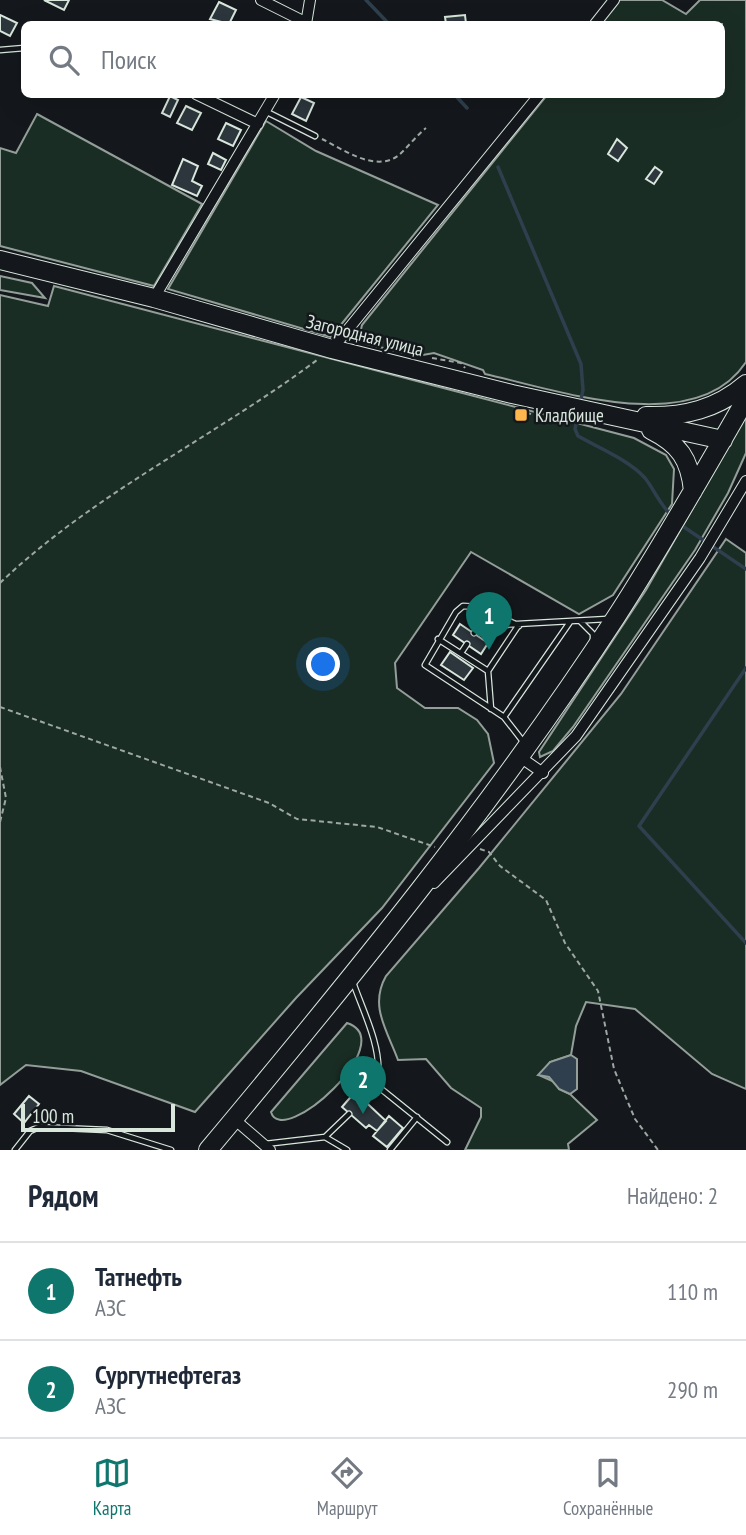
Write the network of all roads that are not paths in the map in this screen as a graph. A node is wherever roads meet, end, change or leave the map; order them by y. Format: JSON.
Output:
{"nodes":[{"id":1,"x":261,"y":0,"type":"edge"},
{"id":2,"x":310,"y":0,"type":"edge"},
{"id":3,"x":614,"y":0,"type":"edge"},
{"id":4,"x":300,"y":21,"type":"edge"},
{"id":5,"x":306,"y":21,"type":"edge"},
{"id":6,"x":597,"y":21,"type":"edge"},
{"id":7,"x":21,"y":48,"type":"edge"},
{"id":8,"x":0,"y":50,"type":"edge"},
{"id":9,"x":204,"y":98,"type":"edge"},
{"id":10,"x":273,"y":98,"type":"edge"},
{"id":11,"x":537,"y":98,"type":"edge"},
{"id":12,"x":266,"y":112,"type":"junction"},
{"id":13,"x":258,"y":124,"type":"junction"},
{"id":14,"x":315,"y":136,"type":"road end"},
{"id":15,"x":0,"y":260,"type":"edge"},
{"id":16,"x":154,"y":298,"type":"junction"},
{"id":17,"x":332,"y":349,"type":"junction"},
{"id":18,"x":746,"y":384,"type":"edge"},
{"id":19,"x":746,"y":399,"type":"edge"},
{"id":20,"x":611,"y":416,"type":"junction"},
{"id":21,"x":723,"y":440,"type":"junction"},
{"id":22,"x":746,"y":481,"type":"edge"},
{"id":23,"x":693,"y":491,"type":"junction"},
{"id":24,"x":615,"y":619,"type":"junction"},
{"id":25,"x":580,"y":621,"type":"junction"},
{"id":26,"x":570,"y":622,"type":"junction"},
{"id":27,"x":519,"y":626,"type":"junction"},
{"id":28,"x":474,"y":634,"type":"dead end"},
{"id":29,"x":438,"y":639,"type":"junction"},
{"id":30,"x":467,"y":644,"type":"dead end"},
{"id":31,"x":592,"y":652,"type":"junction"},
{"id":32,"x":460,"y":653,"type":"junction"},
{"id":33,"x":488,"y":671,"type":"junction"},
{"id":34,"x":491,"y":709,"type":"junction"},
{"id":35,"x":504,"y":717,"type":"junction"},
{"id":36,"x":523,"y":752,"type":"junction"},
{"id":37,"x":543,"y":773,"type":"junction"},
{"id":38,"x":382,"y":936,"type":"junction"},
{"id":39,"x":350,"y":975,"type":"junction"},
{"id":40,"x":375,"y":1084,"type":"junction"},
{"id":41,"x":363,"y":1098,"type":"dead end"},
{"id":42,"x":349,"y":1114,"type":"dead end"},
{"id":43,"x":417,"y":1117,"type":"junction"},
{"id":44,"x":234,"y":1119,"type":"junction"},
{"id":45,"x":325,"y":1137,"type":"junction"},
{"id":46,"x":447,"y":1142,"type":"dead end"},
{"id":47,"x":267,"y":1147,"type":"edge"},
{"id":48,"x":15,"y":1150,"type":"edge"},
{"id":49,"x":171,"y":1150,"type":"edge"},
{"id":50,"x":208,"y":1150,"type":"edge"},
{"id":51,"x":348,"y":1150,"type":"edge"},
{"id":52,"x":390,"y":1150,"type":"edge"}],
"edges":[{"from":1,"to":4,"type":"street"},
{"from":2,"to":5,"type":"street"},
{"from":3,"to":6,"type":"street"},
{"from":7,"to":8,"type":"lane"},
{"from":9,"to":13,"type":"street"},
{"from":10,"to":12,"type":"street"},
{"from":11,"to":17,"type":"street"},
{"from":12,"to":13,"type":"street"},
{"from":12,"to":14,"type":"lane"},
{"from":13,"to":16,"type":"street"},
{"from":15,"to":16,"type":"highway","name":"Загородная улица"},
{"from":16,"to":17,"type":"highway","name":"Загородная улица"},
{"from":17,"to":20,"type":"highway","name":"Загородная улица"},
{"from":18,"to":20,"type":"highway"},
{"from":19,"to":21,"type":"highway"},
{"from":20,"to":21,"type":"highway","name":"Загородная улица"},
{"from":20,"to":23,"type":"highway"},
{"from":21,"to":23,"type":"highway"},
{"from":22,"to":37,"type":"street"},
{"from":23,"to":24,"type":"highway"},
{"from":24,"to":25,"type":"lane"},
{"from":24,"to":31,"type":"highway"},
{"from":25,"to":26,"type":"lane"},
{"from":25,"to":31,"type":"lane"},
{"from":26,"to":27,"type":"lane"},
{"from":26,"to":35,"type":"lane"},
{"from":27,"to":28,"type":"lane"},
{"from":27,"to":29,"type":"lane"},
{"from":27,"to":33,"type":"lane"},
{"from":29,"to":32,"type":"lane"},
{"from":29,"to":34,"type":"lane"},
{"from":30,"to":32,"type":"lane"},
{"from":31,"to":36,"type":"highway"},
{"from":32,"to":33,"type":"lane"},
{"from":33,"to":34,"type":"lane"},
{"from":34,"to":35,"type":"lane"},
{"from":35,"to":36,"type":"lane"},
{"from":36,"to":37,"type":"street"},
{"from":36,"to":38,"type":"highway"},
{"from":37,"to":38,"type":"street"},
{"from":38,"to":39,"type":"highway"},
{"from":39,"to":40,"type":"lane"},
{"from":39,"to":44,"type":"highway"},
{"from":40,"to":41,"type":"lane"},
{"from":40,"to":43,"type":"lane"},
{"from":42,"to":45,"type":"lane"},
{"from":43,"to":46,"type":"lane"},
{"from":43,"to":52,"type":"lane"},
{"from":44,"to":47,"type":"street"},
{"from":44,"to":50,"type":"highway"},
{"from":45,"to":47,"type":"lane"},
{"from":45,"to":51,"type":"lane"},
{"from":48,"to":49,"type":"lane"}]}
